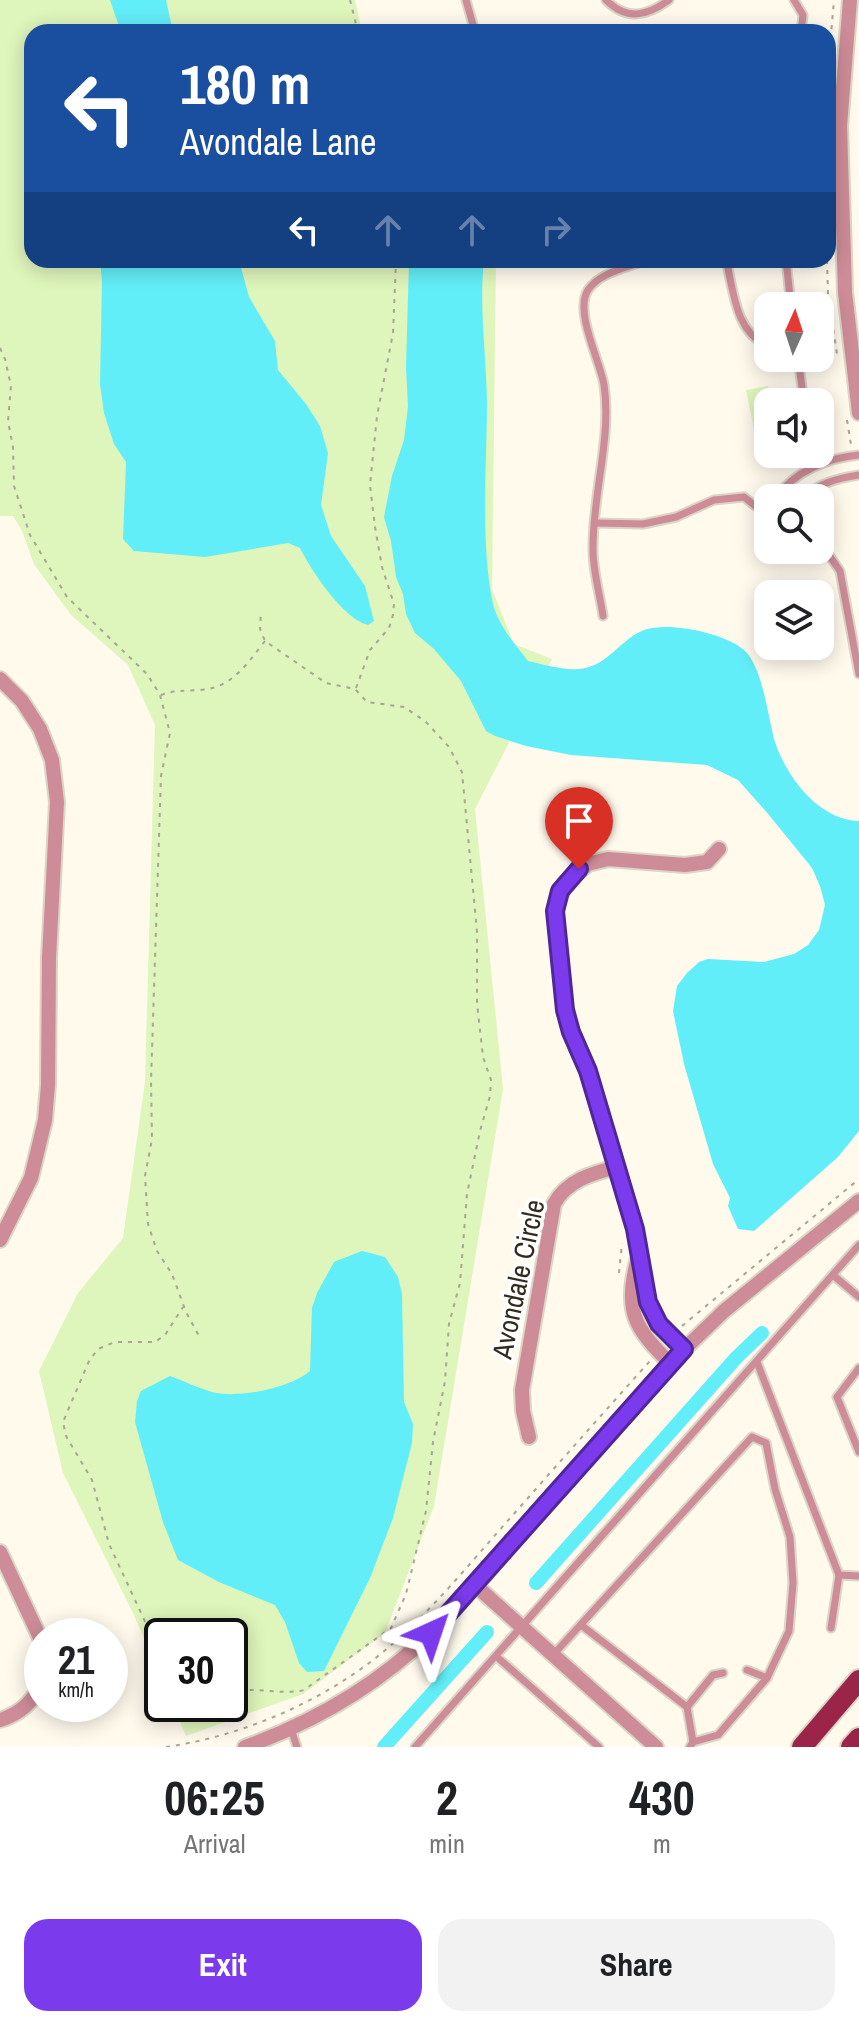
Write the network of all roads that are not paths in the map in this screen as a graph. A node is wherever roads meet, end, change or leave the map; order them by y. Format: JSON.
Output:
{"nodes":[{"id":1,"x":466,"y":0,"type":"edge"},
{"id":2,"x":606,"y":0,"type":"edge"},
{"id":3,"x":669,"y":0,"type":"edge"},
{"id":4,"x":794,"y":0,"type":"edge"},
{"id":5,"x":850,"y":0,"type":"edge"},
{"id":6,"x":473,"y":24,"type":"edge"},
{"id":7,"x":802,"y":24,"type":"edge"},
{"id":8,"x":626,"y":268,"type":"edge"},
{"id":9,"x":728,"y":268,"type":"edge"},
{"id":10,"x":787,"y":268,"type":"edge"},
{"id":11,"x":789,"y":292,"type":"edge"},
{"id":12,"x":754,"y":338,"type":"edge"},
{"id":13,"x":859,"y":413,"type":"edge"},
{"id":14,"x":859,"y":455,"type":"edge"},
{"id":15,"x":859,"y":475,"type":"edge"},
{"id":16,"x":788,"y":484,"type":"edge"},
{"id":17,"x":827,"y":484,"type":"edge"},
{"id":18,"x":754,"y":503,"type":"edge"},
{"id":19,"x":595,"y":523,"type":"junction"},
{"id":20,"x":834,"y":562,"type":"edge"},
{"id":21,"x":603,"y":616,"type":"dead end"},
{"id":22,"x":859,"y":674,"type":"edge"},
{"id":23,"x":0,"y":679,"type":"edge"},
{"id":24,"x":719,"y":849,"type":"dead end"},
{"id":25,"x":617,"y":1167,"type":"junction"},
{"id":26,"x":859,"y":1201,"type":"edge"},
{"id":27,"x":0,"y":1240,"type":"edge"},
{"id":28,"x":859,"y":1245,"type":"edge"},
{"id":29,"x":639,"y":1254,"type":"junction"},
{"id":30,"x":833,"y":1275,"type":"junction"},
{"id":31,"x":859,"y":1297,"type":"edge"},
{"id":32,"x":684,"y":1349,"type":"junction"},
{"id":33,"x":757,"y":1362,"type":"junction"},
{"id":34,"x":670,"y":1363,"type":"junction"},
{"id":35,"x":859,"y":1368,"type":"edge"},
{"id":36,"x":529,"y":1437,"type":"dead end"},
{"id":37,"x":859,"y":1452,"type":"edge"},
{"id":38,"x":0,"y":1552,"type":"edge"},
{"id":39,"x":839,"y":1575,"type":"junction"},
{"id":40,"x":859,"y":1576,"type":"edge"},
{"id":41,"x":475,"y":1585,"type":"junction"},
{"id":42,"x":31,"y":1618,"type":"edge"},
{"id":43,"x":581,"y":1625,"type":"junction"},
{"id":44,"x":522,"y":1628,"type":"junction"},
{"id":45,"x":831,"y":1628,"type":"dead end"},
{"id":46,"x":553,"y":1655,"type":"junction"},
{"id":47,"x":497,"y":1657,"type":"junction"},
{"id":48,"x":747,"y":1670,"type":"dead end"},
{"id":49,"x":723,"y":1673,"type":"dead end"},
{"id":50,"x":767,"y":1678,"type":"junction"},
{"id":51,"x":859,"y":1680,"type":"edge"},
{"id":52,"x":687,"y":1707,"type":"junction"},
{"id":53,"x":24,"y":1708,"type":"edge"},
{"id":54,"x":0,"y":1720,"type":"edge"},
{"id":55,"x":291,"y":1729,"type":"junction"},
{"id":56,"x":859,"y":1738,"type":"edge"},
{"id":57,"x":692,"y":1744,"type":"edge"},
{"id":58,"x":245,"y":1747,"type":"edge"},
{"id":59,"x":297,"y":1747,"type":"edge"},
{"id":60,"x":415,"y":1747,"type":"edge"},
{"id":61,"x":599,"y":1747,"type":"edge"},
{"id":62,"x":656,"y":1747,"type":"edge"},
{"id":63,"x":802,"y":1747,"type":"edge"},
{"id":64,"x":851,"y":1747,"type":"edge"}],
"edges":[{"from":1,"to":6,"type":"lane"},
{"from":2,"to":3,"type":"lane"},
{"from":4,"to":7,"type":"lane"},
{"from":5,"to":13,"type":"street"},
{"from":8,"to":19,"type":"lane"},
{"from":9,"to":12,"type":"lane"},
{"from":10,"to":11,"type":"lane"},
{"from":14,"to":16,"type":"lane"},
{"from":15,"to":17,"type":"lane"},
{"from":18,"to":19,"type":"lane"},
{"from":19,"to":21,"type":"lane"},
{"from":20,"to":22,"type":"lane"},
{"from":23,"to":27,"type":"street"},
{"from":24,"to":25,"type":"street"},
{"from":25,"to":29,"type":"street"},
{"from":25,"to":36,"type":"street","name":"Avondale Circle"},
{"from":26,"to":32,"type":"street"},
{"from":28,"to":30,"type":"lane"},
{"from":29,"to":32,"type":"street"},
{"from":29,"to":34,"type":"street"},
{"from":30,"to":31,"type":"lane"},
{"from":30,"to":33,"type":"lane"},
{"from":32,"to":34,"type":"street"},
{"from":33,"to":39,"type":"lane"},
{"from":33,"to":44,"type":"lane"},
{"from":34,"to":41,"type":"street"},
{"from":35,"to":37,"type":"lane"},
{"from":38,"to":42,"type":"street"},
{"from":39,"to":40,"type":"lane"},
{"from":39,"to":45,"type":"lane"},
{"from":41,"to":44,"type":"street"},
{"from":41,"to":55,"type":"street"},
{"from":43,"to":46,"type":"lane"},
{"from":43,"to":50,"type":"lane"},
{"from":43,"to":52,"type":"lane"},
{"from":44,"to":46,"type":"street"},
{"from":44,"to":47,"type":"lane"},
{"from":46,"to":62,"type":"street"},
{"from":47,"to":60,"type":"lane"},
{"from":47,"to":61,"type":"lane"},
{"from":48,"to":50,"type":"lane"},
{"from":49,"to":52,"type":"lane"},
{"from":50,"to":57,"type":"lane"},
{"from":51,"to":63,"type":"main road"},
{"from":52,"to":57,"type":"lane"},
{"from":53,"to":54,"type":"street"},
{"from":55,"to":58,"type":"street"},
{"from":55,"to":59,"type":"lane"},
{"from":56,"to":64,"type":"main road"}]}
